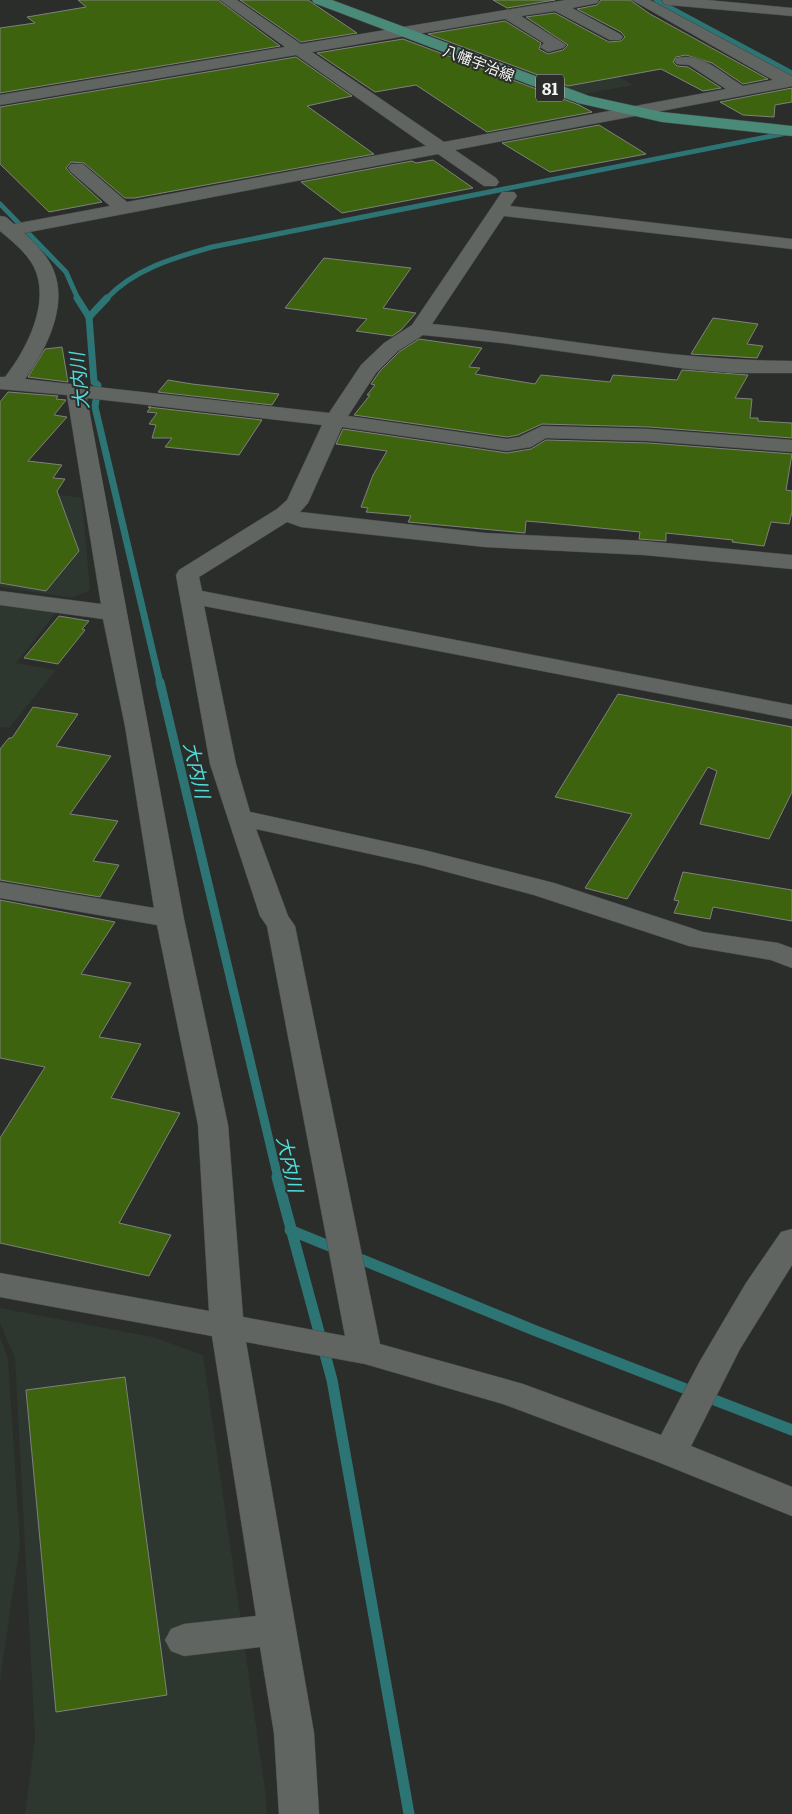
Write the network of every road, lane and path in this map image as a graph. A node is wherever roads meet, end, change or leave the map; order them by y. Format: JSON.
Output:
{"nodes":[{"id":1,"x":227,"y":0,"type":"edge"},
{"id":2,"x":319,"y":0,"type":"edge"},
{"id":3,"x":592,"y":0,"type":"edge"},
{"id":4,"x":639,"y":0,"type":"edge"},
{"id":5,"x":669,"y":0,"type":"edge"},
{"id":6,"x":557,"y":6,"type":"junction"},
{"id":7,"x":792,"y":12,"type":"edge"},
{"id":8,"x":507,"y":14,"type":"junction"},
{"id":9,"x":403,"y":33,"type":"junction"},
{"id":10,"x":615,"y":37,"type":"dead end"},
{"id":11,"x":548,"y":47,"type":"dead end"},
{"id":12,"x":757,"y":48,"type":"dead end"},
{"id":13,"x":296,"y":49,"type":"junction"},
{"id":14,"x":682,"y":61,"type":"dead end"},
{"id":15,"x":790,"y":81,"type":"edge"},
{"id":16,"x":740,"y":91,"type":"junction"},
{"id":17,"x":0,"y":100,"type":"edge"},
{"id":18,"x":629,"y":112,"type":"junction"},
{"id":19,"x":792,"y":131,"type":"edge"},
{"id":20,"x":441,"y":148,"type":"junction"},
{"id":21,"x":78,"y":168,"type":"dead end"},
{"id":22,"x":490,"y":182,"type":"dead end"},
{"id":23,"x":123,"y":208,"type":"junction"},
{"id":24,"x":5,"y":225,"type":"edge"},
{"id":25,"x":792,"y":244,"type":"edge"},
{"id":26,"x":420,"y":329,"type":"junction"},
{"id":27,"x":792,"y":367,"type":"edge"},
{"id":28,"x":5,"y":383,"type":"edge"},
{"id":29,"x":81,"y":391,"type":"junction"},
{"id":30,"x":335,"y":420,"type":"junction"},
{"id":31,"x":792,"y":446,"type":"edge"},
{"id":32,"x":285,"y":514,"type":"junction"},
{"id":33,"x":792,"y":562,"type":"edge"},
{"id":34,"x":191,"y":596,"type":"junction"},
{"id":35,"x":0,"y":598,"type":"edge"},
{"id":36,"x":114,"y":613,"type":"junction"},
{"id":37,"x":792,"y":712,"type":"edge"},
{"id":38,"x":239,"y":817,"type":"junction"},
{"id":39,"x":0,"y":890,"type":"edge"},
{"id":40,"x":170,"y":919,"type":"junction"},
{"id":41,"x":792,"y":959,"type":"edge"},
{"id":42,"x":792,"y":1240,"type":"edge"},
{"id":43,"x":0,"y":1285,"type":"edge"},
{"id":44,"x":227,"y":1326,"type":"junction"},
{"id":45,"x":365,"y":1352,"type":"junction"},
{"id":46,"x":670,"y":1452,"type":"junction"},
{"id":47,"x":792,"y":1502,"type":"edge"},
{"id":48,"x":277,"y":1629,"type":"junction"},
{"id":49,"x":184,"y":1640,"type":"dead end"},
{"id":50,"x":300,"y":1814,"type":"edge"}],
"edges":[{"from":1,"to":13,"type":"street"},
{"from":2,"to":9,"type":"main road","name":"八幡宇治線","number":"81"},
{"from":3,"to":6,"type":"street"},
{"from":4,"to":15,"type":"street"},
{"from":5,"to":7,"type":"street"},
{"from":5,"to":12,"type":"street"},
{"from":6,"to":8,"type":"street"},
{"from":6,"to":10,"type":"street"},
{"from":8,"to":9,"type":"street"},
{"from":8,"to":11,"type":"street"},
{"from":9,"to":13,"type":"street"},
{"from":9,"to":18,"type":"main road","name":"八幡宇治線","number":"81"},
{"from":13,"to":17,"type":"street"},
{"from":13,"to":20,"type":"street"},
{"from":14,"to":16,"type":"street"},
{"from":15,"to":16,"type":"street"},
{"from":16,"to":18,"type":"street"},
{"from":18,"to":19,"type":"main road","name":"八幡宇治線","number":"81"},
{"from":18,"to":20,"type":"street"},
{"from":20,"to":22,"type":"street"},
{"from":20,"to":23,"type":"street"},
{"from":21,"to":23,"type":"street"},
{"from":23,"to":24,"type":"street"},
{"from":24,"to":28,"type":"street"},
{"from":25,"to":26,"type":"street"},
{"from":26,"to":27,"type":"street"},
{"from":26,"to":30,"type":"street"},
{"from":28,"to":29,"type":"street"},
{"from":29,"to":30,"type":"street"},
{"from":29,"to":36,"type":"street"},
{"from":30,"to":31,"type":"street"},
{"from":30,"to":32,"type":"street"},
{"from":32,"to":33,"type":"street"},
{"from":32,"to":34,"type":"street"},
{"from":34,"to":37,"type":"street"},
{"from":34,"to":38,"type":"street"},
{"from":35,"to":36,"type":"street"},
{"from":36,"to":40,"type":"street"},
{"from":38,"to":41,"type":"street"},
{"from":38,"to":45,"type":"street"},
{"from":39,"to":40,"type":"street"},
{"from":40,"to":44,"type":"street"},
{"from":42,"to":46,"type":"street"},
{"from":43,"to":44,"type":"street"},
{"from":44,"to":45,"type":"street"},
{"from":44,"to":48,"type":"street"},
{"from":45,"to":46,"type":"street"},
{"from":46,"to":47,"type":"street"},
{"from":48,"to":49,"type":"street"},
{"from":48,"to":50,"type":"street"}]}
